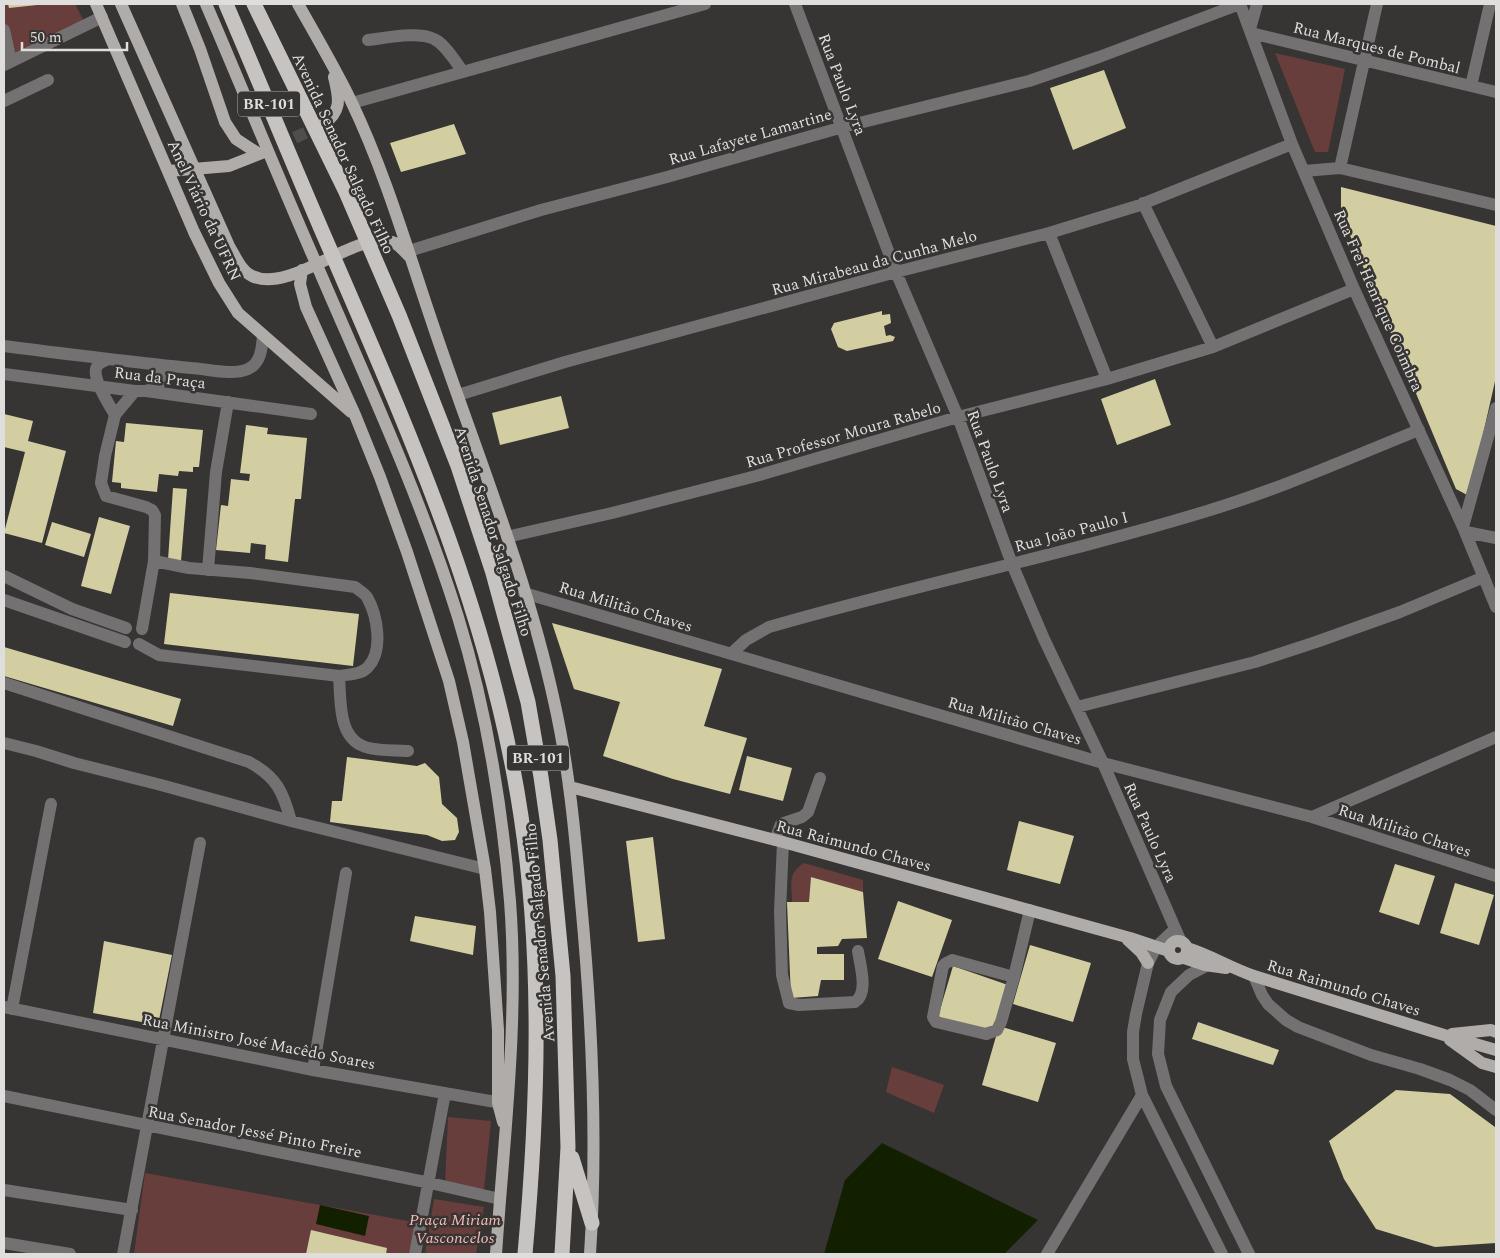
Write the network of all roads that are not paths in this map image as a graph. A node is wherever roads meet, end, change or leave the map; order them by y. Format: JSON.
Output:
{"nodes":[{"id":1,"x":96,"y":4,"type":"edge"},
{"id":2,"x":121,"y":4,"type":"edge"},
{"id":3,"x":182,"y":4,"type":"edge"},
{"id":4,"x":206,"y":4,"type":"edge"},
{"id":5,"x":226,"y":4,"type":"edge"},
{"id":6,"x":254,"y":4,"type":"edge"},
{"id":7,"x":298,"y":4,"type":"edge"},
{"id":8,"x":705,"y":4,"type":"edge"},
{"id":9,"x":796,"y":4,"type":"edge"},
{"id":10,"x":1240,"y":4,"type":"edge"},
{"id":11,"x":1257,"y":4,"type":"edge"},
{"id":12,"x":1377,"y":4,"type":"edge"},
{"id":13,"x":1490,"y":4,"type":"edge"},
{"id":14,"x":102,"y":18,"type":"junction"},
{"id":15,"x":4,"y":30,"type":"edge"},
{"id":16,"x":1250,"y":31,"type":"junction"},
{"id":17,"x":368,"y":40,"type":"dead end"},
{"id":18,"x":1364,"y":60,"type":"junction"},
{"id":19,"x":7,"y":63,"type":"edge"},
{"id":20,"x":332,"y":63,"type":"junction"},
{"id":21,"x":462,"y":72,"type":"junction"},
{"id":22,"x":48,"y":80,"type":"dead end"},
{"id":23,"x":1471,"y":86,"type":"junction"},
{"id":24,"x":1496,"y":92,"type":"edge"},
{"id":25,"x":4,"y":100,"type":"edge"},
{"id":26,"x":352,"y":103,"type":"junction"},
{"id":27,"x":322,"y":125,"type":"tunnel mouth"},
{"id":28,"x":842,"y":127,"type":"junction"},
{"id":29,"x":1292,"y":144,"type":"junction"},
{"id":30,"x":1340,"y":168,"type":"junction"},
{"id":31,"x":194,"y":169,"type":"junction"},
{"id":32,"x":169,"y":171,"type":"junction"},
{"id":33,"x":1304,"y":171,"type":"junction"},
{"id":34,"x":1143,"y":203,"type":"junction"},
{"id":35,"x":1496,"y":205,"type":"edge"},
{"id":36,"x":1049,"y":234,"type":"junction"},
{"id":37,"x":411,"y":256,"type":"junction"},
{"id":38,"x":305,"y":268,"type":"junction"},
{"id":39,"x":896,"y":272,"type":"junction"},
{"id":40,"x":1354,"y":289,"type":"junction"},
{"id":41,"x":263,"y":336,"type":"junction"},
{"id":42,"x":4,"y":346,"type":"edge"},
{"id":43,"x":1212,"y":347,"type":"junction"},
{"id":44,"x":109,"y":359,"type":"junction"},
{"id":45,"x":150,"y":364,"type":"junction"},
{"id":46,"x":4,"y":374,"type":"edge"},
{"id":47,"x":1107,"y":379,"type":"junction"},
{"id":48,"x":99,"y":386,"type":"junction"},
{"id":49,"x":141,"y":391,"type":"junction"},
{"id":50,"x":458,"y":395,"type":"junction"},
{"id":51,"x":228,"y":402,"type":"junction"},
{"id":52,"x":1496,"y":408,"type":"edge"},
{"id":53,"x":311,"y":414,"type":"dead end"},
{"id":54,"x":115,"y":415,"type":"junction"},
{"id":55,"x":354,"y":415,"type":"junction"},
{"id":56,"x":958,"y":417,"type":"junction"},
{"id":57,"x":1419,"y":430,"type":"junction"},
{"id":58,"x":1464,"y":530,"type":"junction"},
{"id":59,"x":507,"y":537,"type":"junction"},
{"id":60,"x":1496,"y":538,"type":"edge"},
{"id":61,"x":154,"y":561,"type":"junction"},
{"id":62,"x":1012,"y":564,"type":"junction"},
{"id":63,"x":208,"y":570,"type":"junction"},
{"id":64,"x":4,"y":576,"type":"edge"},
{"id":65,"x":1484,"y":577,"type":"junction"},
{"id":66,"x":524,"y":593,"type":"junction"},
{"id":67,"x":4,"y":600,"type":"edge"},
{"id":68,"x":1496,"y":607,"type":"edge"},
{"id":69,"x":72,"y":609,"type":"junction"},
{"id":70,"x":64,"y":621,"type":"junction"},
{"id":71,"x":126,"y":628,"type":"junction"},
{"id":72,"x":142,"y":629,"type":"junction"},
{"id":73,"x":125,"y":642,"type":"junction"},
{"id":74,"x":139,"y":644,"type":"junction"},
{"id":75,"x":730,"y":654,"type":"junction"},
{"id":76,"x":339,"y":676,"type":"junction"},
{"id":77,"x":4,"y":683,"type":"edge"},
{"id":78,"x":1077,"y":707,"type":"junction"},
{"id":79,"x":1496,"y":737,"type":"edge"},
{"id":80,"x":4,"y":743,"type":"edge"},
{"id":81,"x":408,"y":751,"type":"dead end"},
{"id":82,"x":1103,"y":763,"type":"junction"},
{"id":83,"x":820,"y":778,"type":"dead end"},
{"id":84,"x":570,"y":787,"type":"junction"},
{"id":85,"x":51,"y":804,"type":"dead end"},
{"id":86,"x":1312,"y":817,"type":"junction"},
{"id":87,"x":291,"y":821,"type":"junction"},
{"id":88,"x":779,"y":841,"type":"junction"},
{"id":89,"x":200,"y":843,"type":"dead end"},
{"id":90,"x":485,"y":869,"type":"junction"},
{"id":91,"x":346,"y":873,"type":"dead end"},
{"id":92,"x":1496,"y":876,"type":"edge"},
{"id":93,"x":1030,"y":910,"type":"junction"},
{"id":94,"x":1127,"y":937,"type":"junction"},
{"id":95,"x":1174,"y":944,"type":"junction"},
{"id":96,"x":858,"y":951,"type":"dead end"},
{"id":97,"x":1148,"y":963,"type":"junction"},
{"id":98,"x":1208,"y":965,"type":"junction"},
{"id":99,"x":1236,"y":969,"type":"junction"},
{"id":100,"x":1254,"y":976,"type":"junction"},
{"id":101,"x":1014,"y":977,"type":"junction"},
{"id":102,"x":1185,"y":978,"type":"junction"},
{"id":103,"x":8,"y":1008,"type":"edge"},
{"id":104,"x":1496,"y":1032,"type":"edge"},
{"id":105,"x":1444,"y":1035,"type":"junction"},
{"id":106,"x":164,"y":1039,"type":"junction"},
{"id":107,"x":1496,"y":1050,"type":"edge"},
{"id":108,"x":1496,"y":1068,"type":"edge"},
{"id":109,"x":314,"y":1070,"type":"junction"},
{"id":110,"x":445,"y":1094,"type":"junction"},
{"id":111,"x":1142,"y":1094,"type":"junction"},
{"id":112,"x":4,"y":1096,"type":"edge"},
{"id":113,"x":504,"y":1104,"type":"junction"},
{"id":114,"x":1496,"y":1110,"type":"edge"},
{"id":115,"x":147,"y":1125,"type":"junction"},
{"id":116,"x":568,"y":1147,"type":"junction"},
{"id":117,"x":430,"y":1183,"type":"junction"},
{"id":118,"x":4,"y":1190,"type":"edge"},
{"id":119,"x":500,"y":1199,"type":"junction"},
{"id":120,"x":132,"y":1210,"type":"junction"},
{"id":121,"x":592,"y":1223,"type":"junction"},
{"id":122,"x":4,"y":1243,"type":"edge"},
{"id":123,"x":28,"y":1251,"type":"edge"},
{"id":124,"x":70,"y":1254,"type":"edge"},
{"id":125,"x":124,"y":1254,"type":"edge"},
{"id":126,"x":415,"y":1254,"type":"edge"},
{"id":127,"x":496,"y":1254,"type":"edge"},
{"id":128,"x":525,"y":1254,"type":"edge"},
{"id":129,"x":562,"y":1254,"type":"edge"},
{"id":130,"x":590,"y":1254,"type":"edge"},
{"id":131,"x":1047,"y":1254,"type":"edge"},
{"id":132,"x":1222,"y":1254,"type":"edge"},
{"id":133,"x":1248,"y":1254,"type":"edge"}],
"edges":[{"from":1,"to":14,"type":"main road","name":"Anel Viário da UFRN"},
{"from":2,"to":31,"type":"main road","name":"Anel Viário da UFRN"},
{"from":3,"to":31,"type":"main road"},
{"from":4,"to":113,"type":"main road","name":"Avenida Senador Salgado Filho"},
{"from":5,"to":128,"type":"highway","name":"Avenida Senador Salgado Filho","number":"BR-101"},
{"from":6,"to":116,"type":"highway","name":"Avenida Senador Salgado Filho","number":"BR-101"},
{"from":7,"to":20,"type":"main road","name":"Avenida Senador Salgado Filho"},
{"from":8,"to":21,"type":"street"},
{"from":9,"to":28,"type":"street","name":"Rua Paulo Lyra"},
{"from":10,"to":16,"type":"street","name":"Rua Frei Henrique Coimbra"},
{"from":10,"to":28,"type":"street","name":"Rua Lafayete Lamartine"},
{"from":11,"to":16,"type":"street"},
{"from":12,"to":18,"type":"street"},
{"from":13,"to":23,"type":"street"},
{"from":14,"to":19,"type":"street"},
{"from":14,"to":32,"type":"main road","name":"Anel Viário da UFRN"},
{"from":15,"to":19,"type":"street"},
{"from":16,"to":18,"type":"street","name":"Rua Marques de Pombal"},
{"from":16,"to":29,"type":"street","name":"Rua Frei Henrique Coimbra"},
{"from":17,"to":21,"type":"street"},
{"from":18,"to":23,"type":"street","name":"Rua Marques de Pombal"},
{"from":18,"to":30,"type":"street"},
{"from":20,"to":26,"type":"main road","name":"Avenida Senador Salgado Filho"},
{"from":20,"to":27,"type":"main road"},
{"from":21,"to":26,"type":"street"},
{"from":22,"to":25,"type":"street"},
{"from":23,"to":24,"type":"street","name":"Rua Marques de Pombal"},
{"from":26,"to":37,"type":"main road","name":"Avenida Senador Salgado Filho"},
{"from":28,"to":37,"type":"street","name":"Rua Lafayete Lamartine"},
{"from":28,"to":39,"type":"street","name":"Rua Paulo Lyra"},
{"from":29,"to":33,"type":"street","name":"Rua Frei Henrique Coimbra"},
{"from":29,"to":34,"type":"street","name":"Rua Mirabeau da Cunha Melo"},
{"from":30,"to":33,"type":"street"},
{"from":30,"to":35,"type":"street"},
{"from":31,"to":32,"type":"main road"},
{"from":31,"to":38,"type":"main road","name":"Anel Viário da UFRN"},
{"from":32,"to":41,"type":"main road","name":"Anel Viário da UFRN"},
{"from":33,"to":40,"type":"street","name":"Rua Frei Henrique Coimbra"},
{"from":34,"to":36,"type":"street","name":"Rua Mirabeau da Cunha Melo"},
{"from":34,"to":43,"type":"street"},
{"from":36,"to":39,"type":"street","name":"Rua Mirabeau da Cunha Melo"},
{"from":36,"to":47,"type":"street"},
{"from":37,"to":38,"type":"main road","name":"Anel Viário da UFRN"},
{"from":37,"to":50,"type":"main road","name":"Avenida Senador Salgado Filho"},
{"from":38,"to":55,"type":"main road"},
{"from":39,"to":50,"type":"street","name":"Rua Mirabeau da Cunha Melo"},
{"from":39,"to":56,"type":"street","name":"Rua Paulo Lyra"},
{"from":40,"to":43,"type":"street","name":"Rua Professor Moura Rabelo"},
{"from":40,"to":57,"type":"street","name":"Rua Frei Henrique Coimbra"},
{"from":41,"to":45,"type":"street","name":"Rua da Praça"},
{"from":41,"to":55,"type":"main road","name":"Anel Viário da UFRN"},
{"from":42,"to":44,"type":"street","name":"Rua da Praça"},
{"from":43,"to":47,"type":"street","name":"Rua Professor Moura Rabelo"},
{"from":44,"to":45,"type":"street","name":"Rua da Praça"},
{"from":44,"to":48,"type":"street"},
{"from":45,"to":49,"type":"street"},
{"from":46,"to":48,"type":"street","name":"Rua da Praça"},
{"from":47,"to":56,"type":"street","name":"Rua Professor Moura Rabelo"},
{"from":48,"to":49,"type":"street","name":"Rua da Praça"},
{"from":48,"to":54,"type":"street"},
{"from":49,"to":51,"type":"street","name":"Rua da Praça"},
{"from":49,"to":54,"type":"street"},
{"from":50,"to":59,"type":"main road","name":"Avenida Senador Salgado Filho"},
{"from":51,"to":53,"type":"street","name":"Rua da Praça"},
{"from":51,"to":63,"type":"street"},
{"from":52,"to":58,"type":"street"},
{"from":54,"to":61,"type":"street"},
{"from":55,"to":90,"type":"main road"},
{"from":56,"to":59,"type":"street","name":"Rua Professor Moura Rabelo"},
{"from":56,"to":62,"type":"street","name":"Rua Paulo Lyra"},
{"from":57,"to":58,"type":"street","name":"Rua Frei Henrique Coimbra"},
{"from":57,"to":62,"type":"street","name":"Rua João Paulo I"},
{"from":58,"to":60,"type":"street"},
{"from":58,"to":65,"type":"street","name":"Rua Frei Henrique Coimbra"},
{"from":59,"to":66,"type":"main road","name":"Avenida Senador Salgado Filho"},
{"from":61,"to":63,"type":"street"},
{"from":61,"to":72,"type":"street"},
{"from":62,"to":75,"type":"street","name":"Rua João Paulo I"},
{"from":62,"to":78,"type":"street","name":"Rua Paulo Lyra"},
{"from":63,"to":76,"type":"street"},
{"from":64,"to":69,"type":"street"},
{"from":65,"to":68,"type":"street","name":"Rua Frei Henrique Coimbra"},
{"from":65,"to":78,"type":"street"},
{"from":66,"to":75,"type":"street","name":"Rua Militão Chaves"},
{"from":66,"to":84,"type":"main road","name":"Avenida Senador Salgado Filho"},
{"from":67,"to":70,"type":"street"},
{"from":69,"to":70,"type":"street"},
{"from":69,"to":71,"type":"street"},
{"from":70,"to":73,"type":"street"},
{"from":71,"to":72,"type":"street"},
{"from":71,"to":73,"type":"street"},
{"from":72,"to":74,"type":"street"},
{"from":73,"to":74,"type":"street"},
{"from":74,"to":76,"type":"street"},
{"from":75,"to":82,"type":"street","name":"Rua Militão Chaves"},
{"from":76,"to":81,"type":"street"},
{"from":77,"to":87,"type":"street"},
{"from":78,"to":82,"type":"street","name":"Rua Paulo Lyra"},
{"from":79,"to":86,"type":"street"},
{"from":80,"to":87,"type":"street"},
{"from":82,"to":86,"type":"street","name":"Rua Militão Chaves"},
{"from":82,"to":95,"type":"street","name":"Rua Paulo Lyra"},
{"from":83,"to":88,"type":"street"},
{"from":84,"to":88,"type":"main road","name":"Rua Raimundo Chaves"},
{"from":84,"to":121,"type":"main road","name":"Avenida Senador Salgado Filho"},
{"from":85,"to":103,"type":"street"},
{"from":86,"to":92,"type":"street","name":"Rua Militão Chaves"},
{"from":87,"to":90,"type":"street"},
{"from":88,"to":93,"type":"main road","name":"Rua Raimundo Chaves"},
{"from":88,"to":96,"type":"street"},
{"from":89,"to":106,"type":"street"},
{"from":90,"to":113,"type":"main road"},
{"from":91,"to":109,"type":"street"},
{"from":93,"to":94,"type":"main road","name":"Rua Raimundo Chaves"},
{"from":93,"to":101,"type":"street"},
{"from":94,"to":95,"type":"main road","name":"Rua Raimundo Chaves"},
{"from":94,"to":97,"type":"main road"},
{"from":95,"to":97,"type":"street"},
{"from":95,"to":98,"type":"main road","name":"Rua Raimundo Chaves"},
{"from":95,"to":99,"type":"main road","name":"Rua Raimundo Chaves"},
{"from":95,"to":102,"type":"street","name":"Rua Paulo Lyra"},
{"from":97,"to":111,"type":"street"},
{"from":98,"to":99,"type":"main road","name":"Rua Raimundo Chaves"},
{"from":98,"to":102,"type":"street"},
{"from":99,"to":100,"type":"main road","name":"Rua Raimundo Chaves"},
{"from":100,"to":105,"type":"main road","name":"Rua Raimundo Chaves"},
{"from":100,"to":114,"type":"street"},
{"from":101,"to":101,"type":"street"},
{"from":102,"to":133,"type":"street"},
{"from":103,"to":106,"type":"street","name":"Rua Ministro José Macêdo Soares"},
{"from":104,"to":105,"type":"main road","name":"Rua Raimundo Chaves"},
{"from":105,"to":107,"type":"main road","name":"Rua Raimundo Chaves"},
{"from":105,"to":108,"type":"main road","name":"Rua Raimundo Chaves"},
{"from":106,"to":109,"type":"street","name":"Rua Ministro José Macêdo Soares"},
{"from":106,"to":115,"type":"street"},
{"from":109,"to":110,"type":"street","name":"Rua Ministro José Macêdo Soares"},
{"from":110,"to":113,"type":"street","name":"Rua Ministro José Macêdo Soares"},
{"from":110,"to":117,"type":"street"},
{"from":111,"to":131,"type":"street"},
{"from":111,"to":132,"type":"street"},
{"from":112,"to":115,"type":"street","name":"Rua Senador Jessé Pinto Freire"},
{"from":113,"to":119,"type":"main road","name":"Avenida Senador Salgado Filho"},
{"from":115,"to":117,"type":"street","name":"Rua Senador Jessé Pinto Freire"},
{"from":115,"to":120,"type":"street"},
{"from":116,"to":121,"type":"highway"},
{"from":116,"to":129,"type":"highway","name":"Avenida Senador Salgado Filho","number":"BR-101"},
{"from":117,"to":119,"type":"street","name":"Rua Senador Jessé Pinto Freire"},
{"from":117,"to":126,"type":"street"},
{"from":118,"to":120,"type":"street"},
{"from":119,"to":127,"type":"main road","name":"Avenida Senador Salgado Filho"},
{"from":120,"to":125,"type":"street"},
{"from":121,"to":130,"type":"main road","name":"Avenida Senador Salgado Filho"},
{"from":122,"to":123,"type":"street"},
{"from":123,"to":124,"type":"street"}]}
